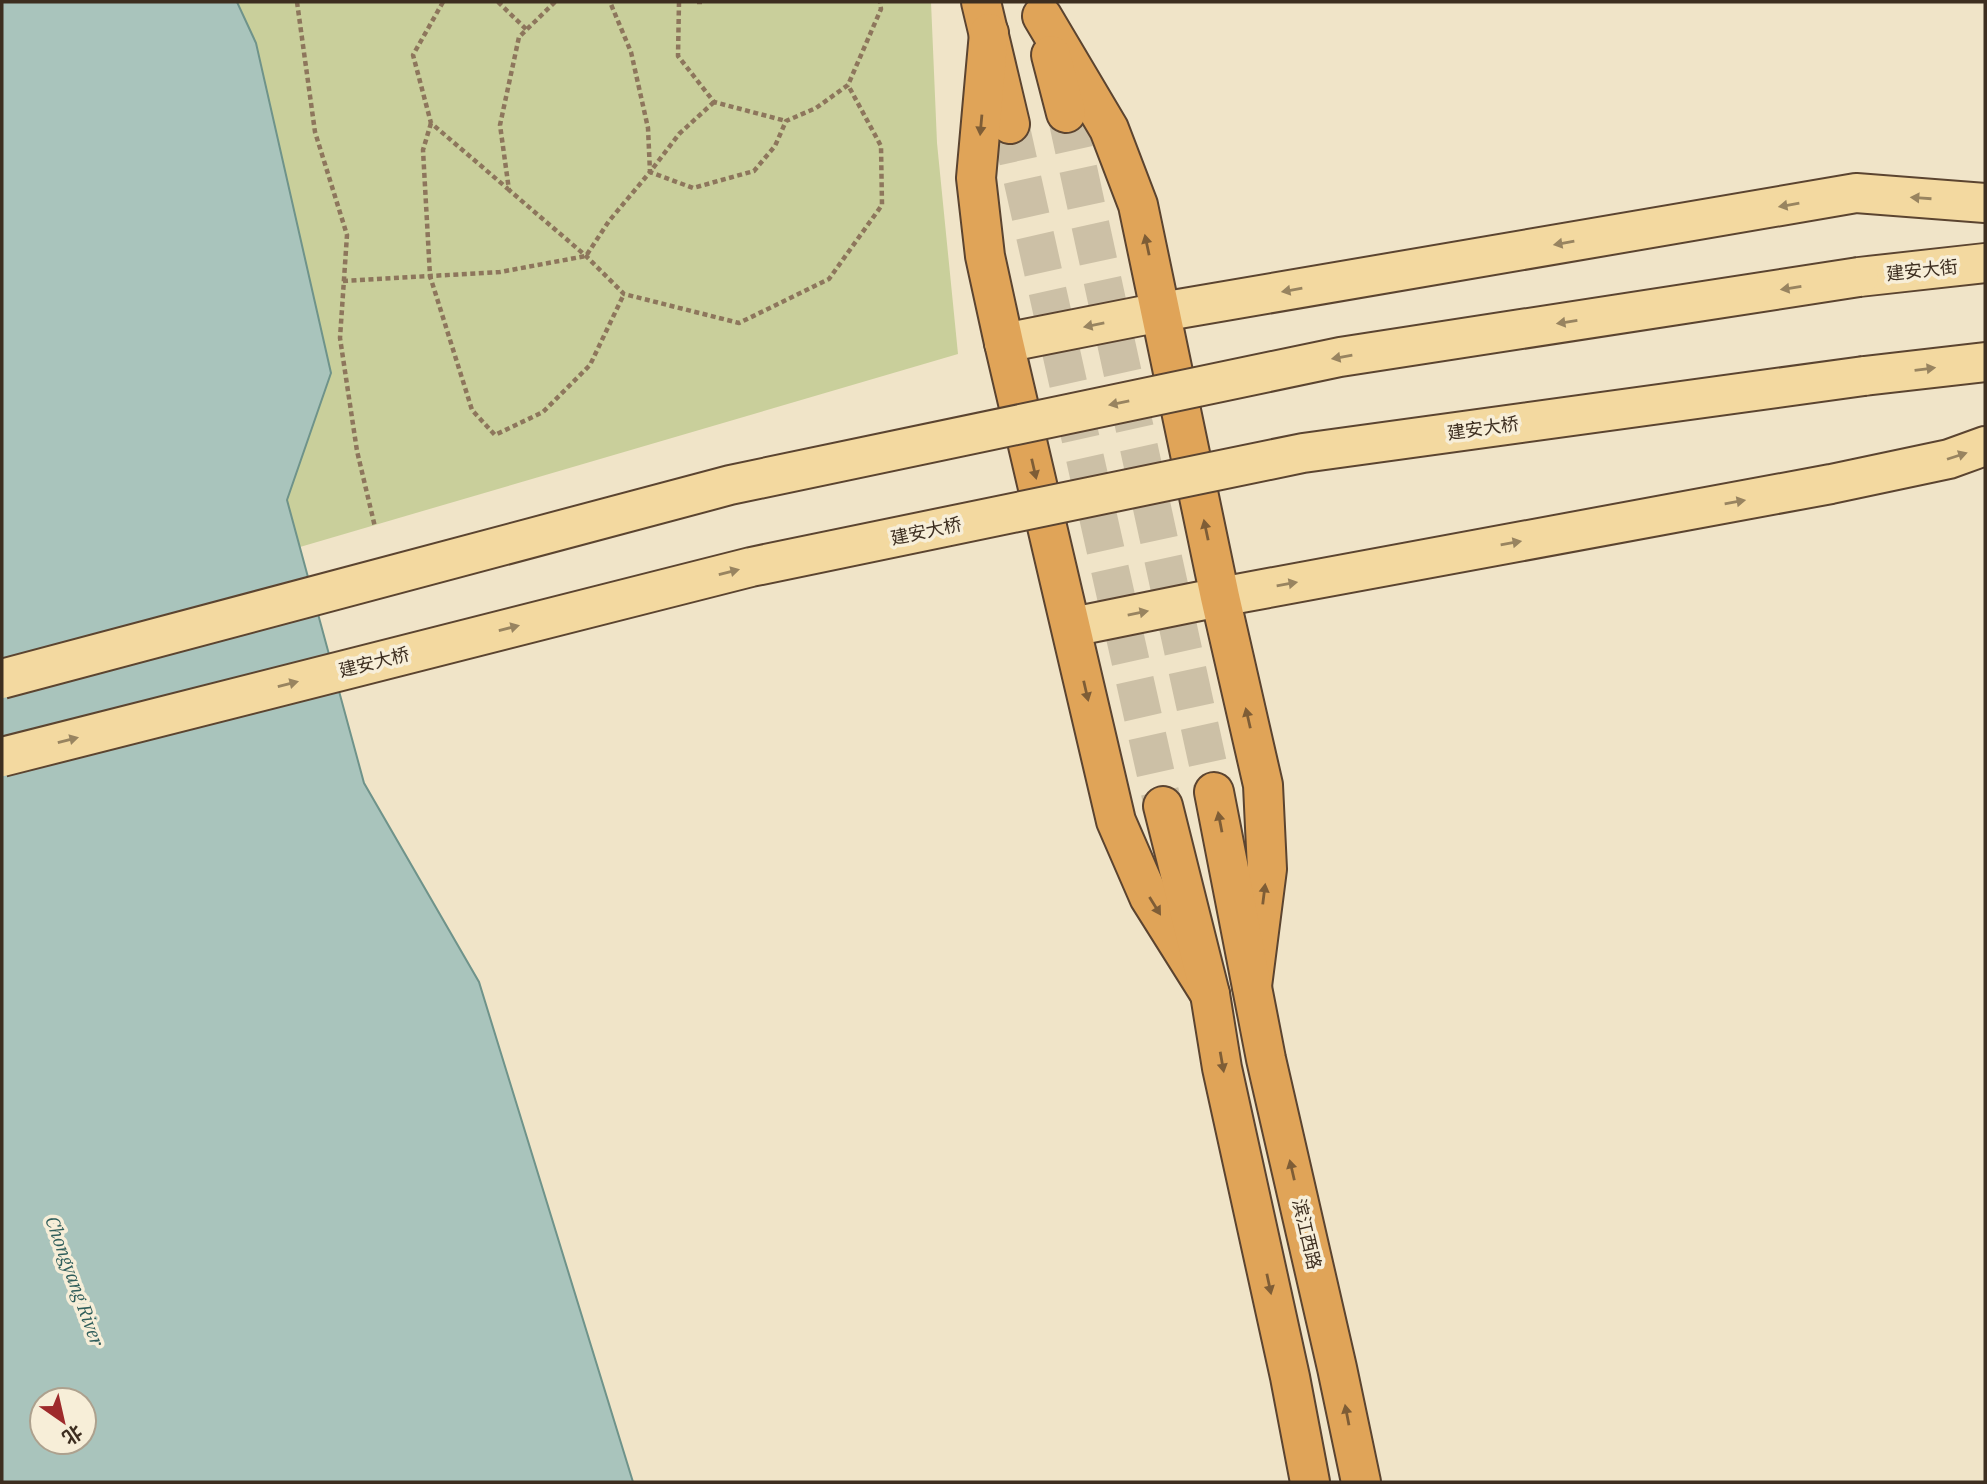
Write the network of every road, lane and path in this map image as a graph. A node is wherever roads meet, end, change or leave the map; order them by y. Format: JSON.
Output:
{"nodes":[{"id":1,"x":297,"y":2,"type":"edge"},
{"id":2,"x":443,"y":2,"type":"edge"},
{"id":3,"x":498,"y":2,"type":"edge"},
{"id":4,"x":555,"y":2,"type":"edge"},
{"id":5,"x":610,"y":2,"type":"edge"},
{"id":6,"x":679,"y":2,"type":"edge"},
{"id":7,"x":698,"y":2,"type":"edge"},
{"id":8,"x":703,"y":2,"type":"edge"},
{"id":9,"x":880,"y":2,"type":"edge"},
{"id":10,"x":1040,"y":9,"type":"edge"},
{"id":11,"x":985,"y":17,"type":"edge"},
{"id":12,"x":527,"y":30,"type":"junction"},
{"id":13,"x":848,"y":85,"type":"junction"},
{"id":14,"x":714,"y":102,"type":"junction"},
{"id":15,"x":1066,"y":113,"type":"tunnel mouth"},
{"id":16,"x":786,"y":121,"type":"junction"},
{"id":17,"x":431,"y":123,"type":"junction"},
{"id":18,"x":1010,"y":124,"type":"tunnel mouth"},
{"id":19,"x":650,"y":172,"type":"junction"},
{"id":20,"x":509,"y":190,"type":"junction"},
{"id":21,"x":1985,"y":203,"type":"edge"},
{"id":22,"x":586,"y":256,"type":"junction"},
{"id":23,"x":1985,"y":264,"type":"edge"},
{"id":24,"x":430,"y":276,"type":"junction"},
{"id":25,"x":343,"y":281,"type":"junction"},
{"id":26,"x":624,"y":294,"type":"junction"},
{"id":27,"x":1161,"y":312,"type":"junction"},
{"id":28,"x":1004,"y":343,"type":"junction"},
{"id":29,"x":1985,"y":362,"type":"edge"},
{"id":30,"x":1985,"y":446,"type":"edge"},
{"id":31,"x":375,"y":527,"type":"dead end"},
{"id":32,"x":1220,"y":597,"type":"junction"},
{"id":33,"x":1072,"y":627,"type":"junction"},
{"id":34,"x":2,"y":679,"type":"edge"},
{"id":35,"x":2,"y":757,"type":"edge"},
{"id":36,"x":1214,"y":792,"type":"tunnel mouth"},
{"id":37,"x":1163,"y":806,"type":"tunnel mouth"},
{"id":38,"x":1252,"y":986,"type":"junction"},
{"id":39,"x":1210,"y":995,"type":"junction"},
{"id":40,"x":1310,"y":1482,"type":"edge"},
{"id":41,"x":1361,"y":1482,"type":"edge"}],
"edges":[{"from":1,"to":25,"type":"path"},
{"from":2,"to":17,"type":"path"},
{"from":3,"to":12,"type":"path"},
{"from":4,"to":12,"type":"path"},
{"from":5,"to":19,"type":"path"},
{"from":6,"to":14,"type":"path"},
{"from":7,"to":8,"type":"path"},
{"from":9,"to":13,"type":"path"},
{"from":10,"to":15,"type":"highway"},
{"from":27,"to":10,"type":"highway","one_way":true},
{"from":11,"to":18,"type":"highway"},
{"from":11,"to":28,"type":"highway","one_way":true},
{"from":12,"to":20,"type":"path"},
{"from":13,"to":16,"type":"path"},
{"from":13,"to":26,"type":"path"},
{"from":14,"to":16,"type":"path"},
{"from":14,"to":19,"type":"path"},
{"from":16,"to":19,"type":"path"},
{"from":17,"to":20,"type":"path"},
{"from":17,"to":24,"type":"path"},
{"from":19,"to":22,"type":"path"},
{"from":20,"to":22,"type":"path"},
{"from":21,"to":27,"type":"main road","one_way":true},
{"from":22,"to":24,"type":"path"},
{"from":22,"to":26,"type":"path"},
{"from":23,"to":34,"type":"main road","name":"建安大街","one_way":true,"bridge":true},
{"from":24,"to":25,"type":"path"},
{"from":24,"to":26,"type":"path"},
{"from":25,"to":31,"type":"path"},
{"from":27,"to":28,"type":"main road","one_way":true},
{"from":32,"to":27,"type":"highway","one_way":true},
{"from":28,"to":33,"type":"highway","one_way":true},
{"from":35,"to":29,"type":"main road","name":"建安大桥","one_way":true,"bridge":true},
{"from":32,"to":30,"type":"main road","one_way":true},
{"from":33,"to":32,"type":"main road","one_way":true},
{"from":38,"to":32,"type":"highway","one_way":true},
{"from":33,"to":39,"type":"highway","one_way":true},
{"from":38,"to":36,"type":"highway","name":"滨江西路","one_way":true},
{"from":37,"to":39,"type":"highway"},
{"from":38,"to":39,"type":"highway"},
{"from":41,"to":38,"type":"highway","name":"滨江西路","one_way":true},
{"from":39,"to":40,"type":"highway","one_way":true}]}
